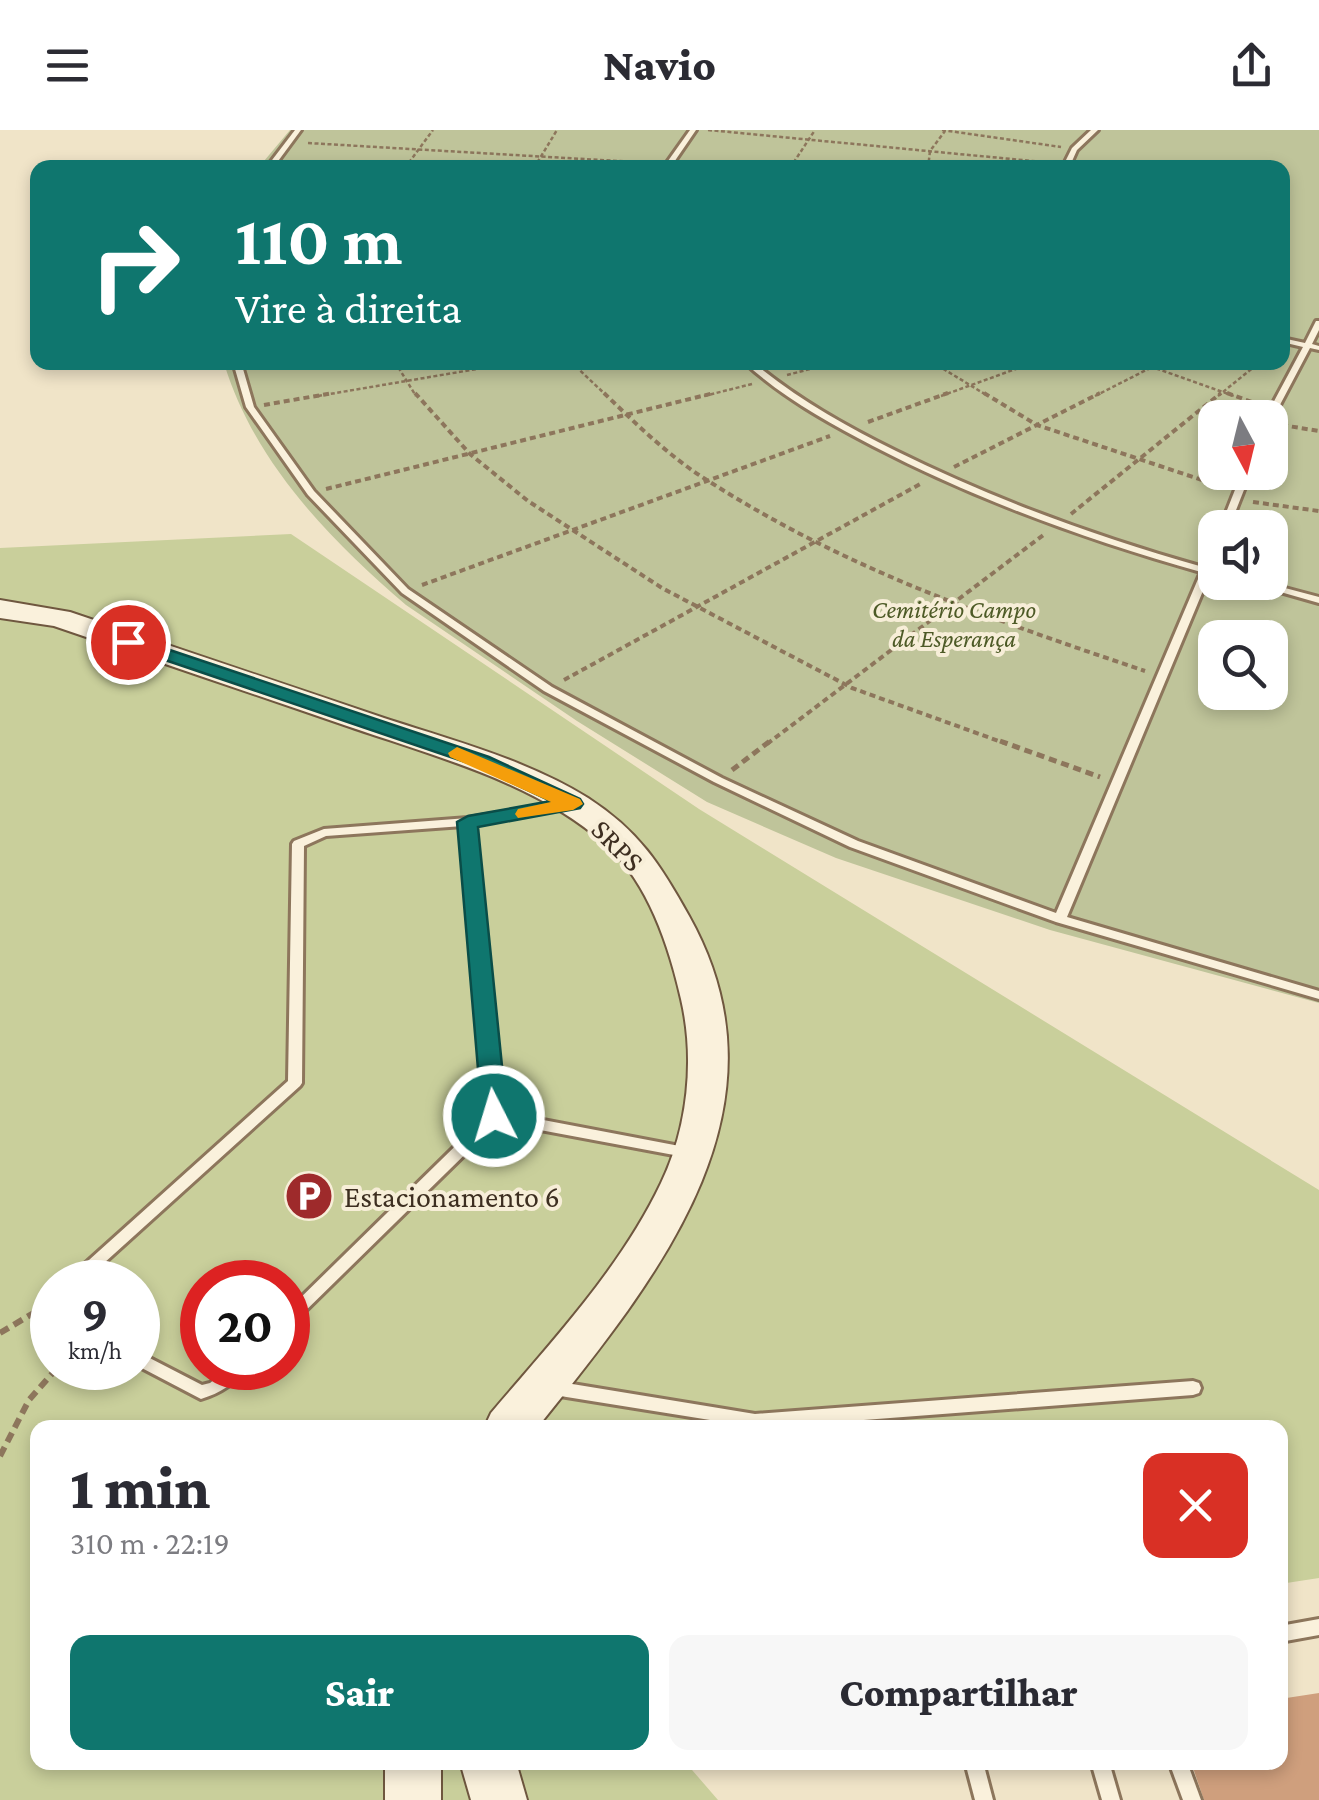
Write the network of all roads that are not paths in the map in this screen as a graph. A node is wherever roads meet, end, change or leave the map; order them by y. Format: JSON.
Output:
{"nodes":[{"id":1,"x":298,"y":130,"type":"edge"},
{"id":2,"x":693,"y":130,"type":"edge"},
{"id":3,"x":1095,"y":130,"type":"edge"},
{"id":4,"x":275,"y":160,"type":"edge"},
{"id":5,"x":670,"y":160,"type":"edge"},
{"id":6,"x":1068,"y":160,"type":"edge"},
{"id":7,"x":1319,"y":324,"type":"edge"},
{"id":8,"x":1314,"y":347,"type":"edge"},
{"id":9,"x":238,"y":370,"type":"edge"},
{"id":10,"x":757,"y":370,"type":"edge"},
{"id":11,"x":1280,"y":400,"type":"edge"},
{"id":12,"x":1198,"y":568,"type":"edge"},
{"id":13,"x":1288,"y":592,"type":"edge"},
{"id":14,"x":1198,"y":600,"type":"edge"},
{"id":15,"x":1319,"y":600,"type":"edge"},
{"id":16,"x":0,"y":609,"type":"edge"},
{"id":17,"x":573,"y":804,"type":"junction"},
{"id":18,"x":468,"y":822,"type":"junction"},
{"id":19,"x":1060,"y":919,"type":"junction"},
{"id":20,"x":1319,"y":994,"type":"edge"},
{"id":21,"x":494,"y":1116,"type":"junction"},
{"id":22,"x":693,"y":1154,"type":"junction"},
{"id":23,"x":98,"y":1260,"type":"edge"},
{"id":24,"x":310,"y":1296,"type":"edge"},
{"id":25,"x":542,"y":1386,"type":"junction"},
{"id":26,"x":1194,"y":1388,"type":"dead end"},
{"id":27,"x":514,"y":1420,"type":"edge"},
{"id":28,"x":748,"y":1420,"type":"edge"},
{"id":29,"x":767,"y":1420,"type":"edge"},
{"id":30,"x":1319,"y":1627,"type":"edge"},
{"id":31,"x":1288,"y":1633,"type":"edge"},
{"id":32,"x":413,"y":1770,"type":"edge"},
{"id":33,"x":490,"y":1770,"type":"edge"},
{"id":34,"x":976,"y":1770,"type":"edge"},
{"id":35,"x":1102,"y":1770,"type":"edge"},
{"id":36,"x":1181,"y":1770,"type":"edge"},
{"id":37,"x":413,"y":1800,"type":"edge"},
{"id":38,"x":499,"y":1800,"type":"edge"},
{"id":39,"x":984,"y":1800,"type":"edge"},
{"id":40,"x":1111,"y":1800,"type":"edge"},
{"id":41,"x":1192,"y":1800,"type":"edge"}],
"edges":[{"from":1,"to":4,"type":"lane"},
{"from":2,"to":5,"type":"lane"},
{"from":3,"to":6,"type":"lane"},
{"from":7,"to":8,"type":"lane"},
{"from":8,"to":11,"type":"lane"},
{"from":9,"to":19,"type":"lane"},
{"from":10,"to":12,"type":"lane"},
{"from":13,"to":15,"type":"lane"},
{"from":14,"to":19,"type":"lane"},
{"from":16,"to":17,"type":"main road","name":"SRPS"},
{"from":17,"to":18,"type":"lane"},
{"from":17,"to":22,"type":"main road","name":"SRPS"},
{"from":18,"to":21,"type":"lane"},
{"from":18,"to":23,"type":"lane"},
{"from":19,"to":20,"type":"lane"},
{"from":21,"to":22,"type":"lane"},
{"from":21,"to":24,"type":"lane"},
{"from":22,"to":25,"type":"main road","name":"SRPS"},
{"from":25,"to":27,"type":"main road","name":"SRPS"},
{"from":25,"to":28,"type":"lane"},
{"from":26,"to":29,"type":"lane"},
{"from":30,"to":31,"type":"lane"},
{"from":32,"to":37,"type":"main road"},
{"from":33,"to":38,"type":"main road"},
{"from":34,"to":39,"type":"lane"},
{"from":35,"to":40,"type":"lane"},
{"from":36,"to":41,"type":"lane"}]}
